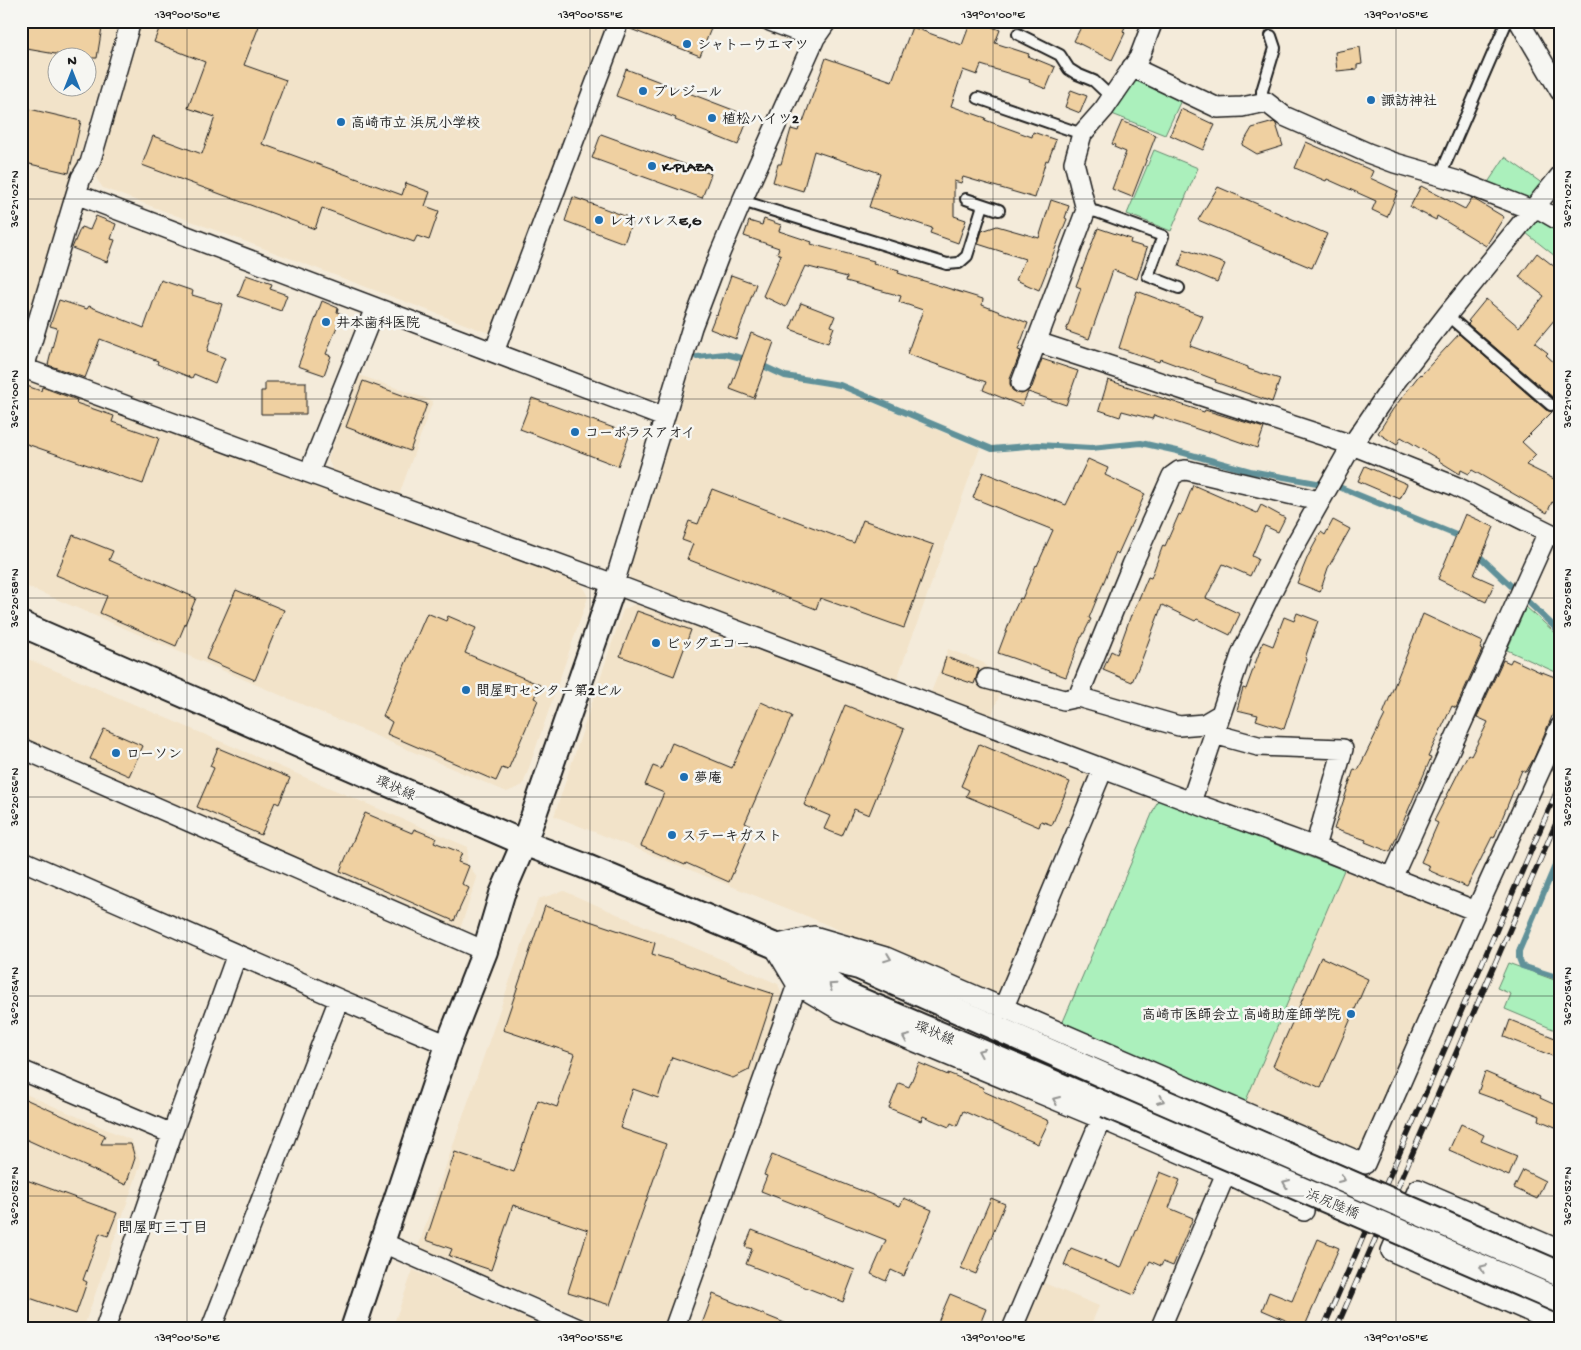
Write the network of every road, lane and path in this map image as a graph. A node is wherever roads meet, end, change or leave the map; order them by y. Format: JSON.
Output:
{"nodes":[{"id":1,"x":131,"y":21,"type":"edge"},
{"id":2,"x":619,"y":21,"type":"edge"},
{"id":3,"x":770,"y":21,"type":"edge"},
{"id":4,"x":827,"y":21,"type":"edge"},
{"id":5,"x":1152,"y":21,"type":"edge"},
{"id":6,"x":1507,"y":21,"type":"edge"},
{"id":7,"x":1519,"y":21,"type":"edge"},
{"id":8,"x":1018,"y":34,"type":"dead end"},
{"id":9,"x":1271,"y":36,"type":"dead end"},
{"id":10,"x":815,"y":38,"type":"junction"},
{"id":11,"x":1132,"y":66,"type":"junction"},
{"id":12,"x":1560,"y":91,"type":"edge"},
{"id":13,"x":978,"y":98,"type":"dead end"},
{"id":14,"x":1112,"y":98,"type":"junction"},
{"id":15,"x":1266,"y":102,"type":"junction"},
{"id":16,"x":1082,"y":134,"type":"junction"},
{"id":17,"x":1440,"y":176,"type":"junction"},
{"id":18,"x":1560,"y":176,"type":"edge"},
{"id":19,"x":76,"y":194,"type":"junction"},
{"id":20,"x":966,"y":199,"type":"dead end"},
{"id":21,"x":742,"y":201,"type":"junction"},
{"id":22,"x":983,"y":205,"type":"junction"},
{"id":23,"x":999,"y":210,"type":"dead end"},
{"id":24,"x":1086,"y":210,"type":"junction"},
{"id":25,"x":1532,"y":210,"type":"junction"},
{"id":26,"x":1560,"y":221,"type":"edge"},
{"id":27,"x":1179,"y":288,"type":"dead end"},
{"id":28,"x":376,"y":308,"type":"junction"},
{"id":29,"x":1447,"y":315,"type":"junction"},
{"id":30,"x":1037,"y":342,"type":"junction"},
{"id":31,"x":494,"y":352,"type":"junction"},
{"id":32,"x":23,"y":367,"type":"edge"},
{"id":33,"x":1021,"y":383,"type":"dead end"},
{"id":34,"x":1551,"y":405,"type":"dead end"},
{"id":35,"x":664,"y":417,"type":"junction"},
{"id":36,"x":1352,"y":444,"type":"junction"},
{"id":37,"x":309,"y":473,"type":"junction"},
{"id":38,"x":1319,"y":501,"type":"junction"},
{"id":39,"x":1554,"y":535,"type":"edge"},
{"id":40,"x":614,"y":584,"type":"junction"},
{"id":41,"x":21,"y":624,"type":"edge"},
{"id":42,"x":987,"y":679,"type":"dead end"},
{"id":43,"x":1078,"y":697,"type":"junction"},
{"id":44,"x":1221,"y":714,"type":"junction"},
{"id":45,"x":1560,"y":727,"type":"edge"},
{"id":46,"x":1214,"y":734,"type":"junction"},
{"id":47,"x":21,"y":748,"type":"edge"},
{"id":48,"x":1103,"y":769,"type":"junction"},
{"id":49,"x":1191,"y":802,"type":"junction"},
{"id":50,"x":524,"y":843,"type":"junction"},
{"id":51,"x":1316,"y":847,"type":"junction"},
{"id":52,"x":21,"y":860,"type":"edge"},
{"id":53,"x":1392,"y":878,"type":"junction"},
{"id":54,"x":1476,"y":911,"type":"junction"},
{"id":55,"x":773,"y":945,"type":"junction"},
{"id":56,"x":485,"y":951,"type":"junction"},
{"id":57,"x":237,"y":954,"type":"junction"},
{"id":58,"x":797,"y":985,"type":"junction"},
{"id":59,"x":339,"y":999,"type":"junction"},
{"id":60,"x":1003,"y":1009,"type":"junction"},
{"id":61,"x":448,"y":1044,"type":"junction"},
{"id":62,"x":21,"y":1070,"type":"edge"},
{"id":63,"x":1116,"y":1081,"type":"joint"},
{"id":64,"x":1104,"y":1112,"type":"junction"},
{"id":65,"x":172,"y":1134,"type":"junction"},
{"id":66,"x":1226,"y":1173,"type":"junction"},
{"id":67,"x":1304,"y":1211,"type":"dead end"},
{"id":68,"x":1540,"y":1241,"type":"junction"},
{"id":69,"x":381,"y":1242,"type":"junction"},
{"id":70,"x":1560,"y":1250,"type":"edge"},
{"id":71,"x":1560,"y":1274,"type":"edge"},
{"id":72,"x":1560,"y":1301,"type":"edge"},
{"id":73,"x":1512,"y":1304,"type":"junction"},
{"id":74,"x":1560,"y":1325,"type":"edge"},
{"id":75,"x":105,"y":1329,"type":"edge"},
{"id":76,"x":211,"y":1329,"type":"edge"},
{"id":77,"x":353,"y":1329,"type":"edge"},
{"id":78,"x":579,"y":1329,"type":"edge"},
{"id":79,"x":674,"y":1329,"type":"edge"},
{"id":80,"x":1012,"y":1329,"type":"edge"},
{"id":81,"x":1160,"y":1329,"type":"edge"}],
"edges":[{"from":1,"to":19,"type":"street"},
{"from":2,"to":31,"type":"street"},
{"from":3,"to":10,"type":"street"},
{"from":4,"to":10,"type":"street"},
{"from":5,"to":11,"type":"street"},
{"from":6,"to":17,"type":"lane"},
{"from":7,"to":12,"type":"street"},
{"from":8,"to":14,"type":"lane"},
{"from":9,"to":15,"type":"lane"},
{"from":10,"to":21,"type":"street"},
{"from":11,"to":14,"type":"street"},
{"from":11,"to":15,"type":"street"},
{"from":13,"to":16,"type":"lane"},
{"from":14,"to":16,"type":"street"},
{"from":15,"to":17,"type":"street"},
{"from":16,"to":24,"type":"street"},
{"from":17,"to":25,"type":"street"},
{"from":18,"to":25,"type":"street"},
{"from":19,"to":28,"type":"street"},
{"from":19,"to":32,"type":"street"},
{"from":20,"to":22,"type":"lane"},
{"from":21,"to":22,"type":"lane"},
{"from":21,"to":35,"type":"street"},
{"from":22,"to":23,"type":"lane"},
{"from":24,"to":27,"type":"lane"},
{"from":24,"to":30,"type":"street"},
{"from":25,"to":26,"type":"street"},
{"from":25,"to":29,"type":"street"},
{"from":28,"to":31,"type":"street"},
{"from":28,"to":37,"type":"street"},
{"from":29,"to":34,"type":"lane"},
{"from":29,"to":36,"type":"street"},
{"from":30,"to":33,"type":"street"},
{"from":30,"to":36,"type":"street"},
{"from":31,"to":35,"type":"street"},
{"from":32,"to":37,"type":"street"},
{"from":35,"to":40,"type":"street"},
{"from":36,"to":38,"type":"street"},
{"from":36,"to":39,"type":"street"},
{"from":37,"to":40,"type":"street"},
{"from":38,"to":43,"type":"street"},
{"from":38,"to":44,"type":"street"},
{"from":39,"to":53,"type":"street"},
{"from":40,"to":48,"type":"street"},
{"from":40,"to":50,"type":"street"},
{"from":41,"to":50,"type":"street","name":"環状線"},
{"from":42,"to":43,"type":"street"},
{"from":43,"to":44,"type":"street"},
{"from":44,"to":46,"type":"street"},
{"from":45,"to":54,"type":"street"},
{"from":46,"to":49,"type":"street"},
{"from":46,"to":51,"type":"street"},
{"from":47,"to":56,"type":"street"},
{"from":48,"to":49,"type":"street"},
{"from":48,"to":60,"type":"street"},
{"from":49,"to":51,"type":"street"},
{"from":50,"to":55,"type":"street","name":"環状線"},
{"from":50,"to":56,"type":"street"},
{"from":51,"to":53,"type":"street"},
{"from":52,"to":57,"type":"street"},
{"from":53,"to":54,"type":"street"},
{"from":54,"to":60,"type":"street"},
{"from":55,"to":58,"type":"street"},
{"from":55,"to":60,"type":"street","one_way":true},
{"from":55,"to":63,"type":"street","name":"環状線"},
{"from":64,"to":55,"type":"street","name":"環状線","one_way":true},
{"from":56,"to":61,"type":"street"},
{"from":57,"to":59,"type":"street"},
{"from":57,"to":65,"type":"street"},
{"from":64,"to":58,"type":"street","one_way":true},
{"from":58,"to":79,"type":"street"},
{"from":59,"to":61,"type":"street"},
{"from":59,"to":76,"type":"street"},
{"from":61,"to":69,"type":"street"},
{"from":62,"to":65,"type":"street"},
{"from":63,"to":71,"type":"street","name":"浜尻陸橋","one_way":true,"bridge":true},
{"from":64,"to":66,"type":"street"},
{"from":72,"to":64,"type":"street","name":"浜尻陸橋","one_way":true,"bridge":true},
{"from":64,"to":80,"type":"street"},
{"from":65,"to":75,"type":"street"},
{"from":66,"to":67,"type":"street"},
{"from":66,"to":81,"type":"street"},
{"from":68,"to":70,"type":"street"},
{"from":68,"to":73,"type":"street"},
{"from":68,"to":73,"type":"street"},
{"from":69,"to":77,"type":"street"},
{"from":69,"to":78,"type":"street"},
{"from":73,"to":74,"type":"street"}]}
